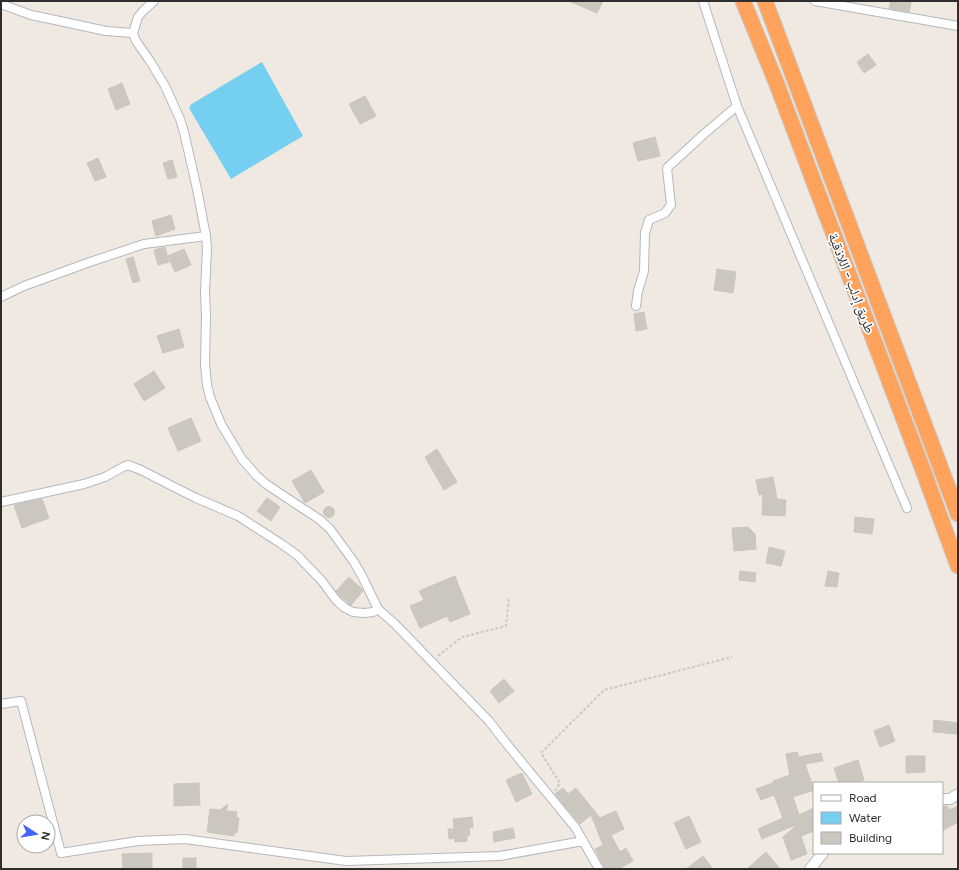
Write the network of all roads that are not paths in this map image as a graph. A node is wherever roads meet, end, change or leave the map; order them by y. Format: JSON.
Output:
{"nodes":[{"id":1,"x":154,"y":1,"type":"edge"},
{"id":2,"x":703,"y":1,"type":"edge"},
{"id":3,"x":743,"y":1,"type":"edge"},
{"id":4,"x":766,"y":1,"type":"edge"},
{"id":5,"x":815,"y":1,"type":"edge"},
{"id":6,"x":1,"y":4,"type":"edge"},
{"id":7,"x":958,"y":26,"type":"edge"},
{"id":8,"x":133,"y":33,"type":"junction"},
{"id":9,"x":737,"y":106,"type":"junction"},
{"id":10,"x":206,"y":236,"type":"junction"},
{"id":11,"x":1,"y":297,"type":"edge"},
{"id":12,"x":636,"y":306,"type":"dead end"},
{"id":13,"x":1,"y":502,"type":"edge"},
{"id":14,"x":907,"y":508,"type":"dead end"},
{"id":15,"x":958,"y":514,"type":"edge"},
{"id":16,"x":958,"y":566,"type":"edge"},
{"id":17,"x":378,"y":609,"type":"junction"},
{"id":18,"x":1,"y":704,"type":"edge"},
{"id":19,"x":958,"y":794,"type":"edge"},
{"id":20,"x":943,"y":799,"type":"edge"},
{"id":21,"x":583,"y":841,"type":"junction"},
{"id":22,"x":822,"y":854,"type":"edge"},
{"id":23,"x":599,"y":869,"type":"edge"},
{"id":24,"x":810,"y":869,"type":"edge"}],
"edges":[{"from":1,"to":8,"type":"street"},
{"from":2,"to":9,"type":"street"},
{"from":3,"to":16,"type":"highway","name":"طريق إدلب - اللاذقية"},
{"from":4,"to":15,"type":"highway","name":"طريق إدلب - اللاذقية"},
{"from":5,"to":7,"type":"street"},
{"from":6,"to":8,"type":"street"},
{"from":8,"to":10,"type":"street"},
{"from":9,"to":12,"type":"street"},
{"from":9,"to":14,"type":"street"},
{"from":10,"to":11,"type":"street"},
{"from":10,"to":17,"type":"street"},
{"from":13,"to":17,"type":"street"},
{"from":17,"to":21,"type":"street"},
{"from":18,"to":21,"type":"street"},
{"from":19,"to":20,"type":"street"},
{"from":21,"to":23,"type":"street"},
{"from":22,"to":24,"type":"street"}]}
